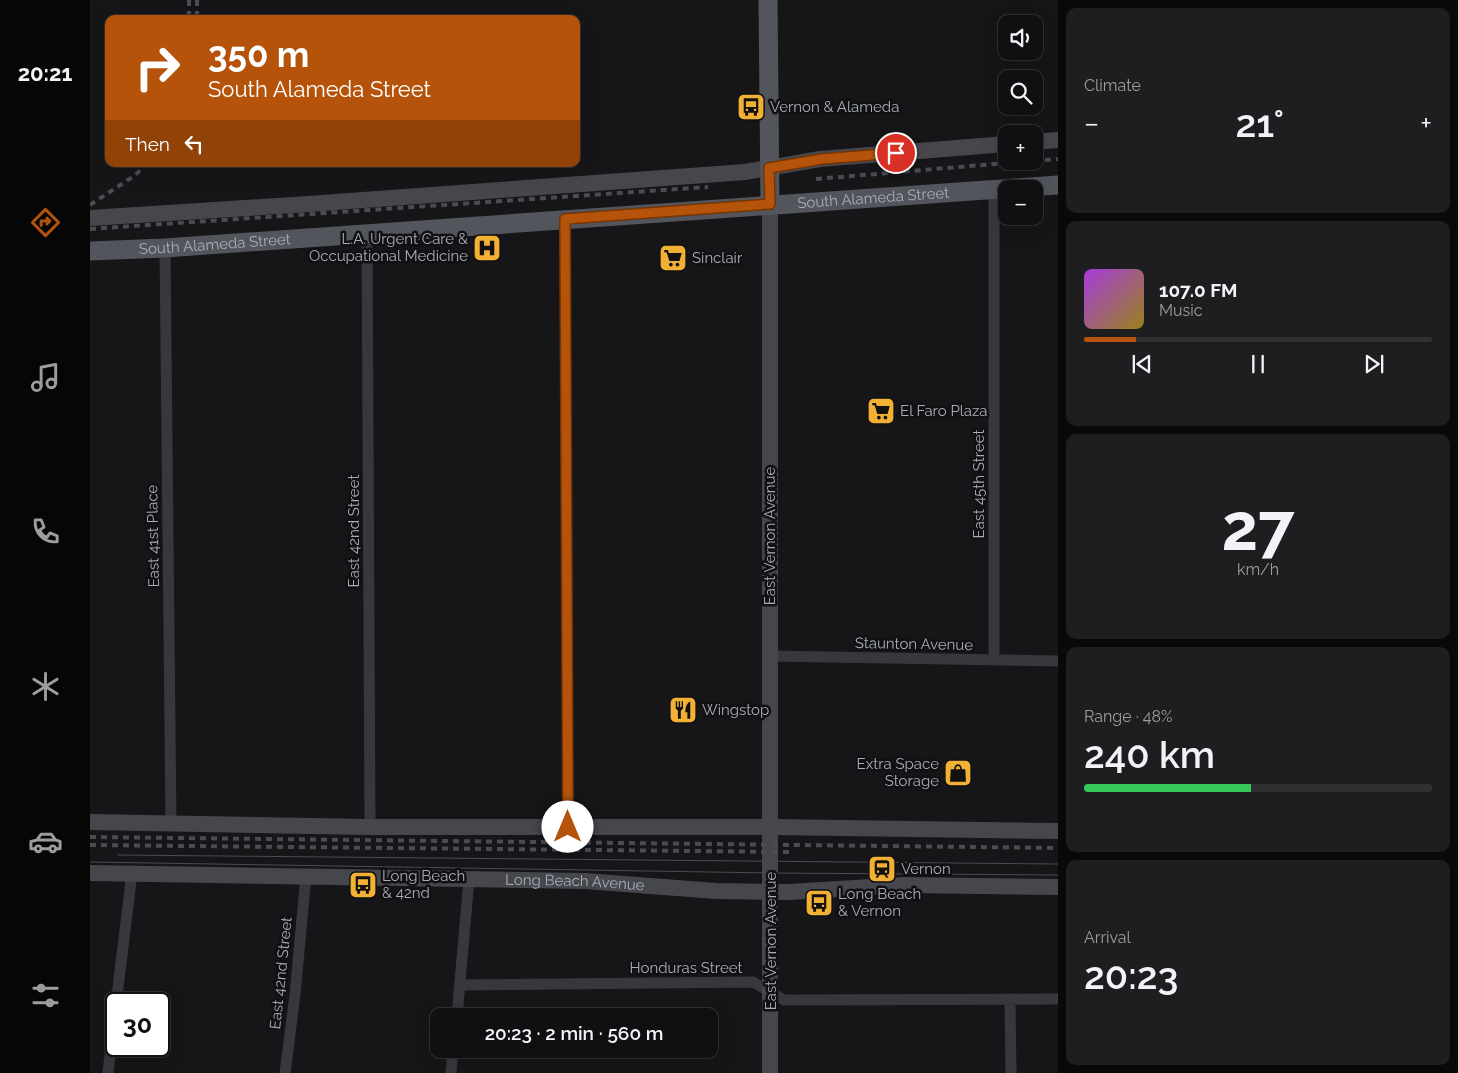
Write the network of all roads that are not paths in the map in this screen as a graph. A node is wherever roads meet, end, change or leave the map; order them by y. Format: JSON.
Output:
{"nodes":[{"id":1,"x":768,"y":0,"type":"edge"},
{"id":2,"x":1058,"y":140,"type":"edge"},
{"id":3,"x":1043,"y":141,"type":"edge"},
{"id":4,"x":998,"y":145,"type":"edge"},
{"id":5,"x":769,"y":168,"type":"junction"},
{"id":6,"x":1058,"y":184,"type":"edge"},
{"id":7,"x":994,"y":189,"type":"junction"},
{"id":8,"x":770,"y":204,"type":"junction"},
{"id":9,"x":90,"y":218,"type":"edge"},
{"id":10,"x":565,"y":219,"type":"junction"},
{"id":11,"x":367,"y":234,"type":"junction"},
{"id":12,"x":166,"y":248,"type":"junction"},
{"id":13,"x":90,"y":251,"type":"edge"},
{"id":14,"x":770,"y":656,"type":"junction"},
{"id":15,"x":994,"y":660,"type":"junction"},
{"id":16,"x":1058,"y":661,"type":"edge"},
{"id":17,"x":90,"y":822,"type":"edge"},
{"id":18,"x":171,"y":824,"type":"junction"},
{"id":19,"x":370,"y":827,"type":"junction"},
{"id":20,"x":568,"y":827,"type":"junction"},
{"id":21,"x":771,"y":827,"type":"junction"},
{"id":22,"x":1058,"y":832,"type":"edge"},
{"id":23,"x":90,"y":873,"type":"edge"},
{"id":24,"x":132,"y":873,"type":"junction"},
{"id":25,"x":306,"y":875,"type":"junction"},
{"id":26,"x":469,"y":878,"type":"junction"},
{"id":27,"x":1058,"y":887,"type":"edge"},
{"id":28,"x":771,"y":891,"type":"junction"},
{"id":29,"x":460,"y":985,"type":"junction"},
{"id":30,"x":117,"y":992,"type":"edge"},
{"id":31,"x":770,"y":992,"type":"junction"},
{"id":32,"x":1010,"y":999,"type":"junction"},
{"id":33,"x":1058,"y":999,"type":"edge"},
{"id":34,"x":458,"y":1008,"type":"edge"},
{"id":35,"x":110,"y":1057,"type":"edge"},
{"id":36,"x":452,"y":1058,"type":"edge"},
{"id":37,"x":108,"y":1073,"type":"edge"},
{"id":38,"x":285,"y":1073,"type":"edge"},
{"id":39,"x":451,"y":1073,"type":"edge"},
{"id":40,"x":770,"y":1073,"type":"edge"},
{"id":41,"x":1010,"y":1073,"type":"edge"}],
"edges":[{"from":1,"to":5,"type":"main road","name":"East Vernon Avenue"},
{"from":2,"to":3,"type":"main road"},
{"from":4,"to":5,"type":"main road"},
{"from":5,"to":8,"type":"main road","name":"East Vernon Avenue"},
{"from":5,"to":9,"type":"main road"},
{"from":6,"to":7,"type":"main road","name":"South Alameda Street"},
{"from":7,"to":8,"type":"main road","name":"South Alameda Street"},
{"from":7,"to":15,"type":"street","name":"East 45th Street"},
{"from":8,"to":10,"type":"main road","name":"South Alameda Street"},
{"from":8,"to":14,"type":"main road","name":"East Vernon Avenue"},
{"from":10,"to":11,"type":"main road","name":"South Alameda Street"},
{"from":10,"to":20,"type":"street"},
{"from":11,"to":12,"type":"main road","name":"South Alameda Street"},
{"from":11,"to":19,"type":"street","name":"East 42nd Street"},
{"from":12,"to":13,"type":"main road","name":"South Alameda Street"},
{"from":12,"to":18,"type":"street","name":"East 41st Place"},
{"from":14,"to":15,"type":"street","name":"Staunton Avenue"},
{"from":14,"to":21,"type":"main road","name":"East Vernon Avenue"},
{"from":15,"to":16,"type":"street","name":"Staunton Avenue"},
{"from":17,"to":18,"type":"main road"},
{"from":18,"to":19,"type":"main road"},
{"from":19,"to":20,"type":"main road"},
{"from":20,"to":21,"type":"main road"},
{"from":21,"to":22,"type":"main road"},
{"from":21,"to":28,"type":"main road","name":"East Vernon Avenue"},
{"from":23,"to":24,"type":"main road","name":"Long Beach Avenue"},
{"from":24,"to":25,"type":"main road","name":"Long Beach Avenue"},
{"from":24,"to":30,"type":"street"},
{"from":25,"to":26,"type":"main road","name":"Long Beach Avenue"},
{"from":25,"to":38,"type":"street","name":"East 42nd Street"},
{"from":26,"to":28,"type":"main road","name":"Long Beach Avenue"},
{"from":26,"to":29,"type":"street"},
{"from":27,"to":28,"type":"main road","name":"Long Beach Avenue"},
{"from":28,"to":31,"type":"main road","name":"East Vernon Avenue"},
{"from":29,"to":31,"type":"street","name":"Honduras Street"},
{"from":29,"to":34,"type":"street"},
{"from":31,"to":32,"type":"street","name":"Honduras Street"},
{"from":31,"to":40,"type":"main road","name":"East Vernon Avenue"},
{"from":32,"to":33,"type":"street","name":"Honduras Street"},
{"from":32,"to":41,"type":"street"},
{"from":35,"to":37,"type":"street"},
{"from":36,"to":39,"type":"street"}]}
